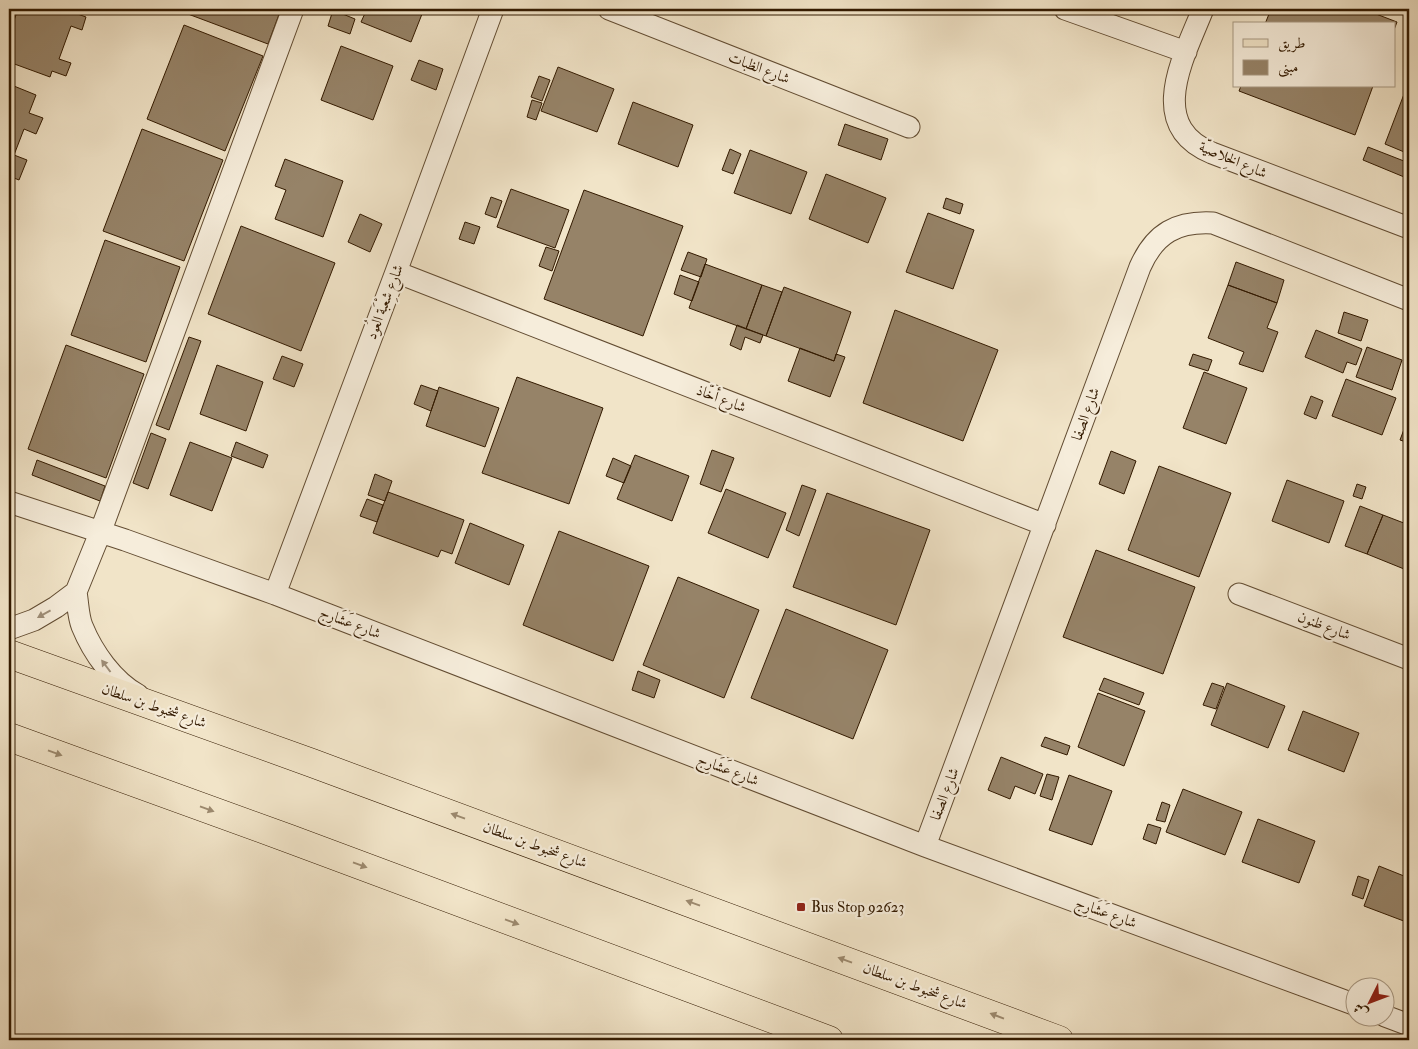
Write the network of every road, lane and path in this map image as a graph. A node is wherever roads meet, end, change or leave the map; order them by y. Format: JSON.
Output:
{"nodes":[{"id":1,"x":293,"y":9,"type":"edge"},
{"id":2,"x":493,"y":9,"type":"edge"},
{"id":3,"x":609,"y":9,"type":"edge"},
{"id":4,"x":1066,"y":9,"type":"edge"},
{"id":5,"x":1203,"y":9,"type":"edge"},
{"id":6,"x":1186,"y":52,"type":"junction"},
{"id":7,"x":909,"y":127,"type":"dead end"},
{"id":8,"x":1409,"y":228,"type":"edge"},
{"id":9,"x":396,"y":272,"type":"junction"},
{"id":10,"x":1409,"y":300,"type":"edge"},
{"id":11,"x":9,"y":502,"type":"edge"},
{"id":12,"x":1045,"y":526,"type":"junction"},
{"id":13,"x":100,"y":533,"type":"junction"},
{"id":14,"x":76,"y":592,"type":"junction"},
{"id":15,"x":275,"y":594,"type":"junction"},
{"id":16,"x":1239,"y":594,"type":"dead end"},
{"id":17,"x":9,"y":629,"type":"edge"},
{"id":18,"x":9,"y":654,"type":"edge"},
{"id":19,"x":1409,"y":659,"type":"edge"},
{"id":20,"x":158,"y":707,"type":"junction"},
{"id":21,"x":9,"y":737,"type":"edge"},
{"id":22,"x":925,"y":846,"type":"junction"},
{"id":23,"x":1346,"y":1001,"type":"edge"},
{"id":24,"x":1396,"y":1020,"type":"edge"},
{"id":25,"x":1409,"y":1025,"type":"edge"},
{"id":26,"x":830,"y":1040,"type":"edge"},
{"id":27,"x":1059,"y":1040,"type":"edge"}],
"edges":[{"from":1,"to":13,"type":"street"},
{"from":2,"to":9,"type":"street","name":"شارع شِعْبَة العُود"},
{"from":3,"to":7,"type":"street","name":"شارع الظبات"},
{"from":4,"to":6,"type":"street"},
{"from":5,"to":6,"type":"street","name":"شارع الخِلاصيّة"},
{"from":6,"to":8,"type":"street","name":"شارع الخِلاصيّة"},
{"from":9,"to":12,"type":"street","name":"شارع أخّاذ"},
{"from":9,"to":15,"type":"street","name":"شارع شِعْبَة العُود"},
{"from":10,"to":12,"type":"street","name":"شارع الصفا"},
{"from":11,"to":13,"type":"street","name":"شارع عَشَارِج"},
{"from":12,"to":22,"type":"street","name":"شارع الصفا"},
{"from":13,"to":14,"type":"street"},
{"from":13,"to":15,"type":"street","name":"شارع عَشَارِج"},
{"from":14,"to":17,"type":"street","one_way":true},
{"from":20,"to":14,"type":"street","one_way":true},
{"from":15,"to":22,"type":"street","name":"شارع عَشَارِج"},
{"from":16,"to":19,"type":"street","name":"شارع ظنون"},
{"from":18,"to":20,"type":"main road","name":"شارع شخبوط بن سلطان"},
{"from":27,"to":20,"type":"main road","name":"شارع شخبوط بن سلطان","one_way":true},
{"from":21,"to":26,"type":"main road","one_way":true},
{"from":22,"to":23,"type":"street","name":"شارع عَشَارِج"},
{"from":24,"to":25,"type":"street"}]}
